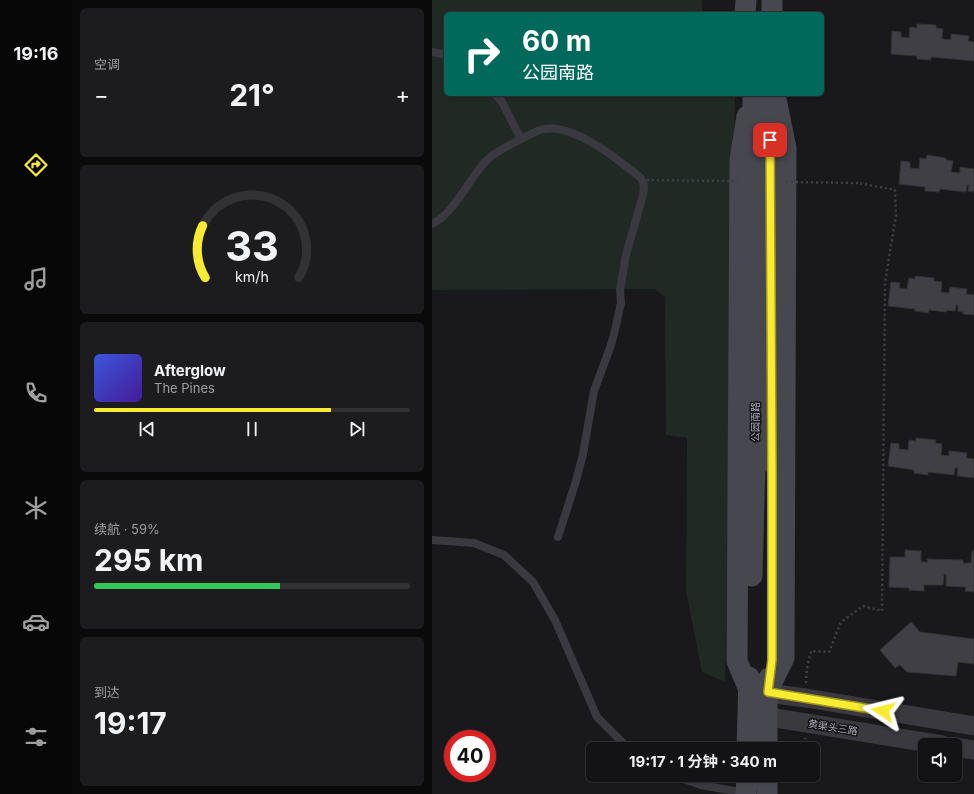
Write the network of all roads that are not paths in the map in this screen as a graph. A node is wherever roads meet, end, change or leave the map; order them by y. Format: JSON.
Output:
{"nodes":[{"id":1,"x":746,"y":0,"type":"edge"},
{"id":2,"x":752,"y":0,"type":"edge"},
{"id":3,"x":768,"y":0,"type":"edge"},
{"id":4,"x":772,"y":0,"type":"edge"},
{"id":5,"x":745,"y":12,"type":"edge"},
{"id":6,"x":752,"y":12,"type":"edge"},
{"id":7,"x":768,"y":12,"type":"edge"},
{"id":8,"x":772,"y":12,"type":"edge"},
{"id":9,"x":432,"y":52,"type":"edge"},
{"id":10,"x":444,"y":55,"type":"edge"},
{"id":11,"x":497,"y":96,"type":"edge"},
{"id":12,"x":748,"y":96,"type":"edge"},
{"id":13,"x":753,"y":96,"type":"edge"},
{"id":14,"x":769,"y":96,"type":"edge"},
{"id":15,"x":774,"y":96,"type":"edge"},
{"id":16,"x":521,"y":139,"type":"junction"},
{"id":17,"x":432,"y":224,"type":"edge"},
{"id":18,"x":764,"y":463,"type":"junction"},
{"id":19,"x":558,"y":537,"type":"dead end"},
{"id":20,"x":432,"y":540,"type":"edge"},
{"id":21,"x":758,"y":691,"type":"junction"},
{"id":22,"x":758,"y":715,"type":"junction"},
{"id":23,"x":974,"y":726,"type":"edge"},
{"id":24,"x":918,"y":741,"type":"edge"},
{"id":25,"x":621,"y":742,"type":"edge"},
{"id":26,"x":749,"y":742,"type":"edge"},
{"id":27,"x":765,"y":742,"type":"edge"},
{"id":28,"x":962,"y":748,"type":"edge"},
{"id":29,"x":974,"y":750,"type":"edge"},
{"id":30,"x":692,"y":782,"type":"edge"},
{"id":31,"x":767,"y":782,"type":"edge"},
{"id":32,"x":746,"y":787,"type":"edge"},
{"id":33,"x":767,"y":794,"type":"edge"}],
"edges":[{"from":1,"to":5,"type":"main road"},
{"from":2,"to":6,"type":"main road"},
{"from":3,"to":7,"type":"main road"},
{"from":4,"to":8,"type":"main road"},
{"from":9,"to":10,"type":"lane"},
{"from":11,"to":16,"type":"lane"},
{"from":12,"to":21,"type":"main road"},
{"from":13,"to":18,"type":"main road","name":"公园南路","bridge":true},
{"from":14,"to":18,"type":"main road","name":"公园南路","bridge":true},
{"from":15,"to":21,"type":"main road"},
{"from":16,"to":17,"type":"lane"},
{"from":16,"to":19,"type":"lane"},
{"from":18,"to":21,"type":"main road","name":"公园南路"},
{"from":20,"to":25,"type":"lane"},
{"from":21,"to":22,"type":"main road","name":"公园南路"},
{"from":21,"to":23,"type":"street"},
{"from":22,"to":24,"type":"street","name":"黄渠头三路"},
{"from":22,"to":26,"type":"main road","name":"公园南路"},
{"from":22,"to":27,"type":"main road","name":"公园南路"},
{"from":28,"to":29,"type":"street"},
{"from":30,"to":32,"type":"lane"},
{"from":31,"to":33,"type":"main road"}]}
